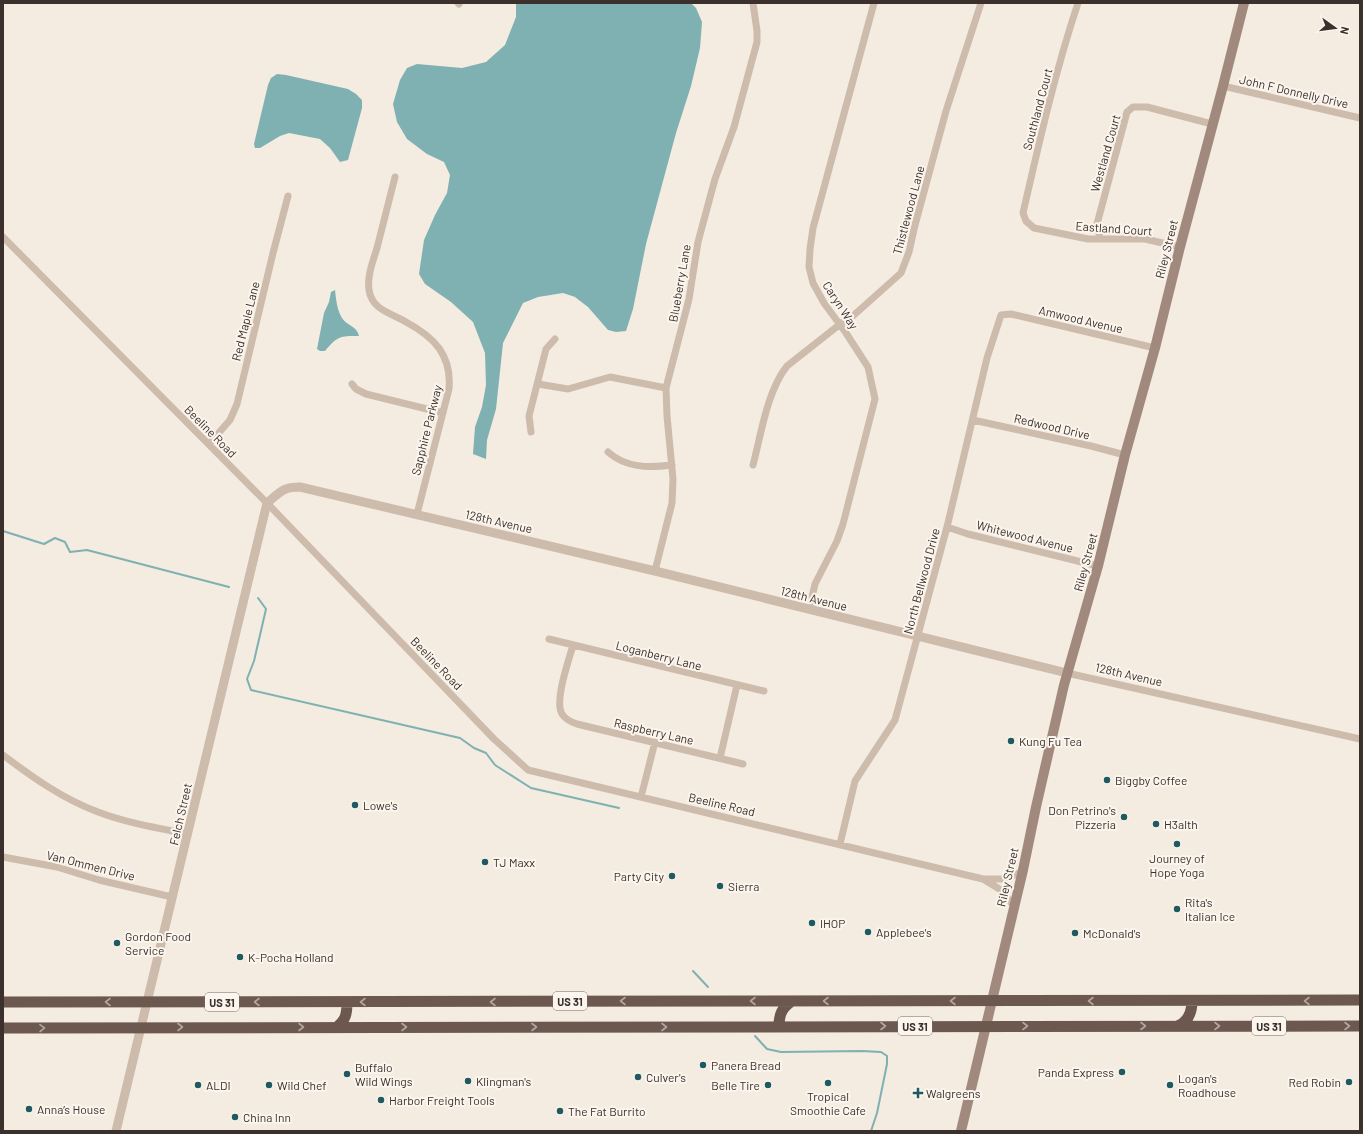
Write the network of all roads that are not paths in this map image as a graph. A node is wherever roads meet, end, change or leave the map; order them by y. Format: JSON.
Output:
{"nodes":[{"id":1,"x":753,"y":3,"type":"edge"},
{"id":2,"x":874,"y":3,"type":"edge"},
{"id":3,"x":981,"y":3,"type":"edge"},
{"id":4,"x":1078,"y":3,"type":"edge"},
{"id":5,"x":1244,"y":3,"type":"edge"},
{"id":6,"x":1223,"y":86,"type":"junction"},
{"id":7,"x":1360,"y":118,"type":"edge"},
{"id":8,"x":1212,"y":124,"type":"junction"},
{"id":9,"x":395,"y":177,"type":"dead end"},
{"id":10,"x":288,"y":196,"type":"dead end"},
{"id":11,"x":1026,"y":221,"type":"joint"},
{"id":12,"x":3,"y":237,"type":"edge"},
{"id":13,"x":1100,"y":238,"type":"junction"},
{"id":14,"x":1180,"y":247,"type":"junction"},
{"id":15,"x":1001,"y":315,"type":"joint"},
{"id":16,"x":839,"y":325,"type":"junction"},
{"id":17,"x":555,"y":339,"type":"dead end"},
{"id":18,"x":1155,"y":348,"type":"junction"},
{"id":19,"x":352,"y":384,"type":"dead end"},
{"id":20,"x":538,"y":384,"type":"junction"},
{"id":21,"x":666,"y":388,"type":"junction"},
{"id":22,"x":443,"y":413,"type":"junction"},
{"id":23,"x":973,"y":420,"type":"junction"},
{"id":24,"x":531,"y":432,"type":"dead end"},
{"id":25,"x":208,"y":444,"type":"junction"},
{"id":26,"x":608,"y":452,"type":"dead end"},
{"id":27,"x":1125,"y":455,"type":"junction"},
{"id":28,"x":753,"y":465,"type":"dead end"},
{"id":29,"x":672,"y":466,"type":"junction"},
{"id":30,"x":267,"y":503,"type":"junction"},
{"id":31,"x":416,"y":514,"type":"junction"},
{"id":32,"x":946,"y":527,"type":"junction"},
{"id":33,"x":1098,"y":566,"type":"junction"},
{"id":34,"x":655,"y":571,"type":"junction"},
{"id":35,"x":812,"y":610,"type":"junction"},
{"id":36,"x":917,"y":636,"type":"junction"},
{"id":37,"x":549,"y":639,"type":"dead end"},
{"id":38,"x":573,"y":645,"type":"junction"},
{"id":39,"x":1067,"y":673,"type":"junction"},
{"id":40,"x":737,"y":685,"type":"junction"},
{"id":41,"x":764,"y":691,"type":"dead end"},
{"id":42,"x":1360,"y":739,"type":"edge"},
{"id":43,"x":655,"y":742,"type":"junction"},
{"id":44,"x":3,"y":755,"type":"edge"},
{"id":45,"x":720,"y":758,"type":"junction"},
{"id":46,"x":743,"y":764,"type":"dead end"},
{"id":47,"x":641,"y":797,"type":"junction"},
{"id":48,"x":188,"y":834,"type":"junction"},
{"id":49,"x":840,"y":844,"type":"junction"},
{"id":50,"x":3,"y":857,"type":"edge"},
{"id":51,"x":1022,"y":872,"type":"junction"},
{"id":52,"x":983,"y":879,"type":"junction"},
{"id":53,"x":172,"y":897,"type":"junction"},
{"id":54,"x":1014,"y":906,"type":"junction"},
{"id":55,"x":1360,"y":1000,"type":"edge"},
{"id":56,"x":792,"y":1001,"type":"junction"},
{"id":57,"x":992,"y":1001,"type":"junction"},
{"id":58,"x":1192,"y":1001,"type":"junction"},
{"id":59,"x":3,"y":1002,"type":"edge"},
{"id":60,"x":147,"y":1002,"type":"junction"},
{"id":61,"x":347,"y":1002,"type":"junction"},
{"id":62,"x":779,"y":1026,"type":"junction"},
{"id":63,"x":986,"y":1026,"type":"junction"},
{"id":64,"x":1178,"y":1026,"type":"junction"},
{"id":65,"x":1360,"y":1026,"type":"edge"},
{"id":66,"x":141,"y":1027,"type":"junction"},
{"id":67,"x":337,"y":1027,"type":"junction"},
{"id":68,"x":3,"y":1028,"type":"edge"},
{"id":69,"x":117,"y":1131,"type":"edge"},
{"id":70,"x":961,"y":1131,"type":"edge"}],
"edges":[{"from":1,"to":21,"type":"street","name":"Blueberry Lane"},
{"from":2,"to":16,"type":"street","name":"Caryn Way"},
{"from":3,"to":16,"type":"street","name":"Thistlewood Lane"},
{"from":4,"to":11,"type":"street","name":"Southland Court"},
{"from":5,"to":6,"type":"main road","name":"Riley Street"},
{"from":6,"to":7,"type":"street","name":"John F Donnelly Drive"},
{"from":6,"to":8,"type":"main road","name":"Riley Street"},
{"from":8,"to":13,"type":"street","name":"Westland Court"},
{"from":8,"to":14,"type":"main road","name":"Riley Street"},
{"from":9,"to":22,"type":"street","name":"Sapphire Parkway"},
{"from":10,"to":25,"type":"street","name":"Red Maple Lane"},
{"from":11,"to":13,"type":"street","name":"Eastland Court"},
{"from":12,"to":25,"type":"street","name":"Beeline Road"},
{"from":13,"to":14,"type":"street","name":"Eastland Court"},
{"from":14,"to":18,"type":"main road","name":"Riley Street"},
{"from":15,"to":18,"type":"street","name":"Amwood Avenue"},
{"from":15,"to":23,"type":"street","name":"North Bellwood Drive"},
{"from":16,"to":28,"type":"street","name":"Thistlewood Lane"},
{"from":16,"to":35,"type":"street","name":"Caryn Way"},
{"from":17,"to":20,"type":"street"},
{"from":18,"to":27,"type":"main road","name":"Riley Street"},
{"from":19,"to":22,"type":"street"},
{"from":20,"to":21,"type":"street"},
{"from":20,"to":24,"type":"street"},
{"from":21,"to":29,"type":"street","name":"Blueberry Lane"},
{"from":22,"to":31,"type":"street","name":"Sapphire Parkway"},
{"from":23,"to":27,"type":"street","name":"Redwood Drive"},
{"from":23,"to":32,"type":"street","name":"North Bellwood Drive"},
{"from":25,"to":30,"type":"street","name":"Beeline Road"},
{"from":26,"to":29,"type":"street"},
{"from":27,"to":33,"type":"main road","name":"Riley Street"},
{"from":29,"to":34,"type":"street","name":"Blueberry Lane"},
{"from":30,"to":31,"type":"street","name":"128th Avenue"},
{"from":30,"to":47,"type":"street","name":"Beeline Road"},
{"from":30,"to":48,"type":"street","name":"Felch Street"},
{"from":31,"to":34,"type":"street","name":"128th Avenue"},
{"from":32,"to":33,"type":"street","name":"Whitewood Avenue"},
{"from":32,"to":36,"type":"street","name":"North Bellwood Drive"},
{"from":33,"to":39,"type":"main road","name":"Riley Street"},
{"from":34,"to":35,"type":"street","name":"128th Avenue"},
{"from":35,"to":36,"type":"street","name":"128th Avenue"},
{"from":36,"to":39,"type":"street","name":"128th Avenue"},
{"from":36,"to":49,"type":"street","name":"North Bellwood Drive"},
{"from":37,"to":38,"type":"street","name":"Loganberry Lane"},
{"from":38,"to":40,"type":"street","name":"Loganberry Lane"},
{"from":38,"to":43,"type":"street","name":"Raspberry Lane"},
{"from":39,"to":42,"type":"street","name":"128th Avenue"},
{"from":39,"to":51,"type":"main road","name":"Riley Street"},
{"from":40,"to":41,"type":"street","name":"Loganberry Lane"},
{"from":40,"to":45,"type":"street"},
{"from":43,"to":45,"type":"street","name":"Raspberry Lane"},
{"from":43,"to":47,"type":"street"},
{"from":44,"to":48,"type":"street"},
{"from":45,"to":46,"type":"street","name":"Raspberry Lane"},
{"from":47,"to":49,"type":"street","name":"Beeline Road"},
{"from":48,"to":53,"type":"street","name":"Felch Street"},
{"from":49,"to":52,"type":"street","name":"Beeline Road"},
{"from":50,"to":53,"type":"street","name":"Van Ommen Drive"},
{"from":51,"to":52,"type":"street","name":"Beeline Road"},
{"from":51,"to":54,"type":"main road","name":"Riley Street"},
{"from":52,"to":54,"type":"street","name":"Beeline Road"},
{"from":53,"to":60,"type":"street","name":"Felch Street"},
{"from":54,"to":57,"type":"main road","name":"Riley Street"},
{"from":55,"to":58,"type":"highway","number":"US 31","one_way":true},
{"from":57,"to":56,"type":"highway","number":"US 31","one_way":true},
{"from":56,"to":61,"type":"highway","number":"US 31","one_way":true},
{"from":56,"to":62,"type":"highway"},
{"from":58,"to":57,"type":"highway","number":"US 31","one_way":true},
{"from":57,"to":63,"type":"main road","name":"Riley Street"},
{"from":58,"to":64,"type":"highway"},
{"from":60,"to":59,"type":"highway","number":"US 31","one_way":true},
{"from":61,"to":60,"type":"highway","number":"US 31","one_way":true},
{"from":60,"to":66,"type":"street","name":"Felch Street"},
{"from":61,"to":67,"type":"highway"},
{"from":62,"to":63,"type":"highway","number":"US 31","one_way":true},
{"from":67,"to":62,"type":"highway","number":"US 31","one_way":true},
{"from":63,"to":64,"type":"highway","number":"US 31","one_way":true},
{"from":63,"to":70,"type":"main road","name":"Riley Street"},
{"from":64,"to":65,"type":"highway","number":"US 31","one_way":true},
{"from":66,"to":67,"type":"highway","number":"US 31","one_way":true},
{"from":68,"to":66,"type":"highway","number":"US 31","one_way":true},
{"from":66,"to":69,"type":"street","name":"Felch Street"}]}
